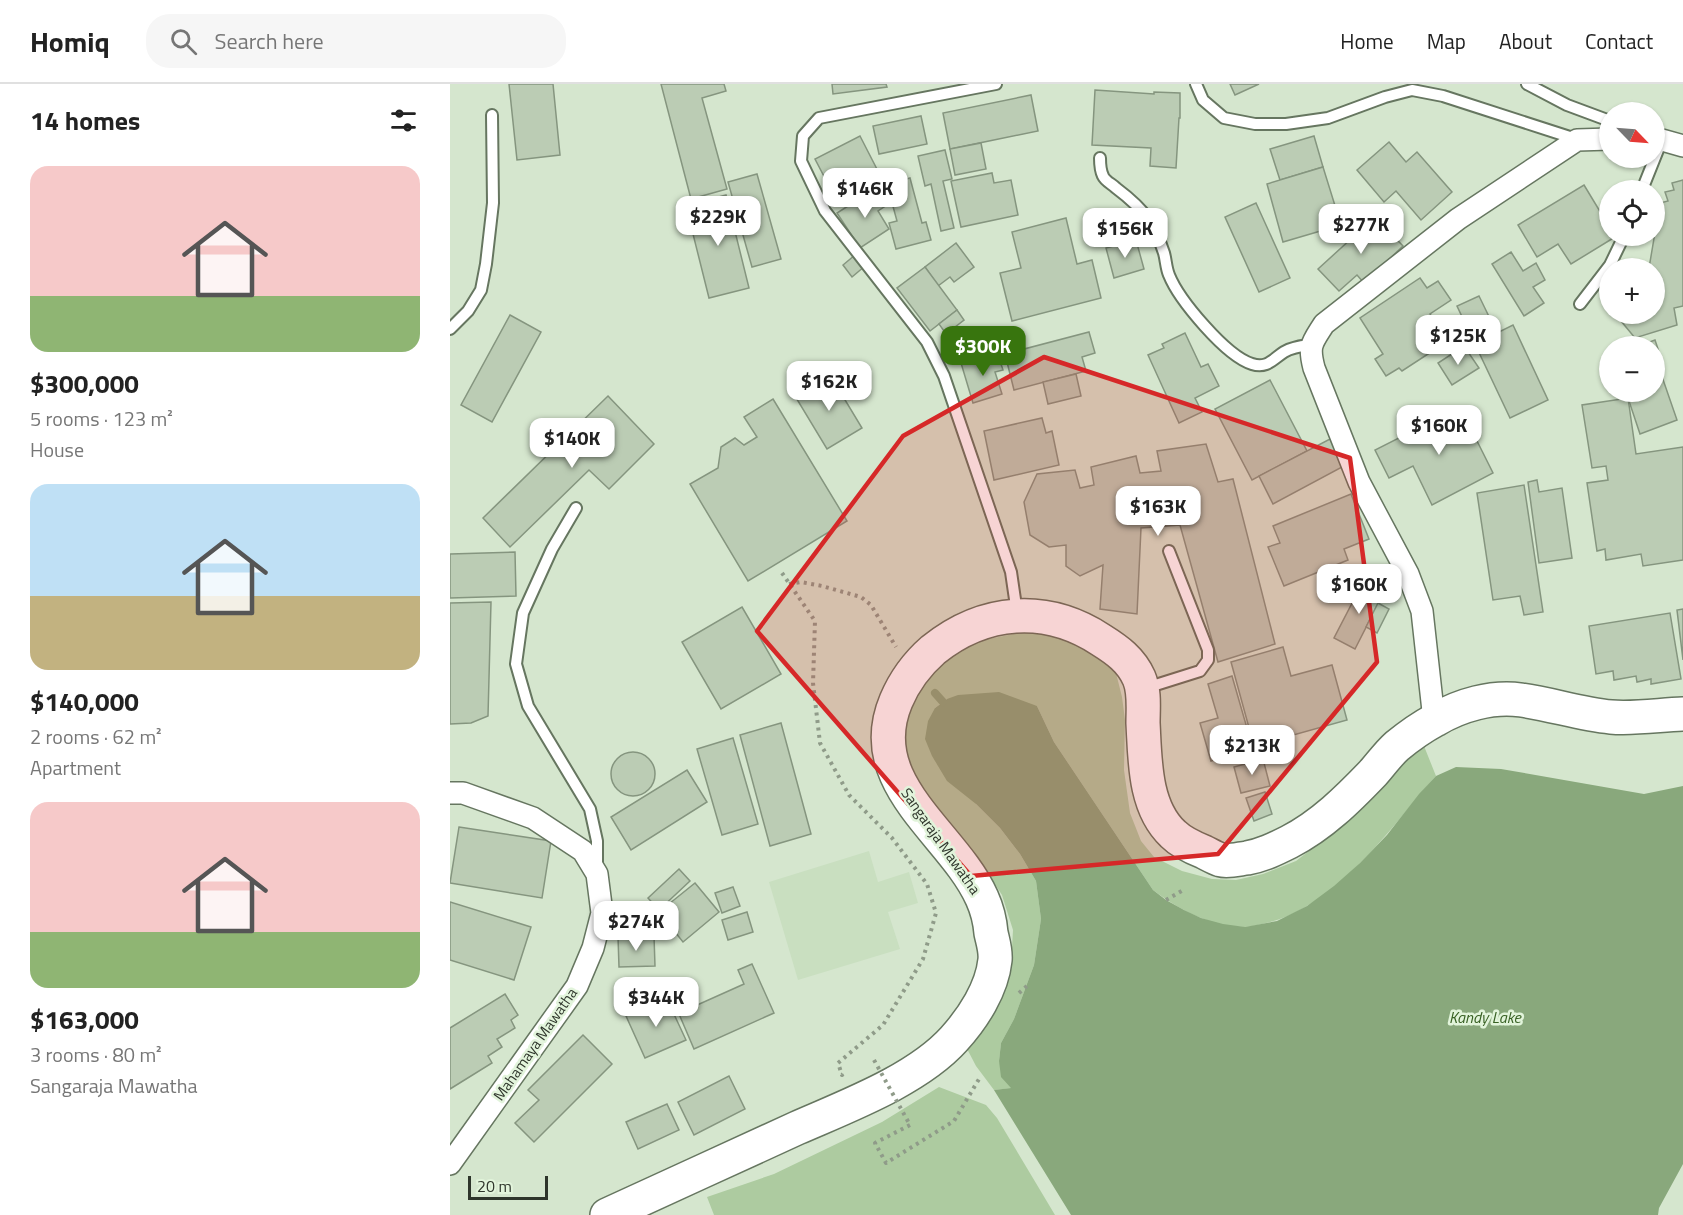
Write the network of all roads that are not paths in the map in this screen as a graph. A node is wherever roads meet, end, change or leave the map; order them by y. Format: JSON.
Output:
{"nodes":[{"id":1,"x":996,"y":84,"type":"edge"},
{"id":2,"x":1196,"y":84,"type":"edge"},
{"id":3,"x":1527,"y":84,"type":"edge"},
{"id":4,"x":492,"y":115,"type":"dead end"},
{"id":5,"x":1599,"y":117,"type":"edge"},
{"id":6,"x":1599,"y":139,"type":"edge"},
{"id":7,"x":1577,"y":140,"type":"junction"},
{"id":8,"x":1665,"y":141,"type":"edge"},
{"id":9,"x":1683,"y":146,"type":"edge"},
{"id":10,"x":1100,"y":158,"type":"dead end"},
{"id":11,"x":1619,"y":246,"type":"edge"},
{"id":12,"x":1580,"y":303,"type":"dead end"},
{"id":13,"x":450,"y":329,"type":"edge"},
{"id":14,"x":1311,"y":345,"type":"junction"},
{"id":15,"x":576,"y":508,"type":"dead end"},
{"id":16,"x":1169,"y":551,"type":"dead end"},
{"id":17,"x":1017,"y":615,"type":"junction"},
{"id":18,"x":1143,"y":689,"type":"junction"},
{"id":19,"x":1683,"y":714,"type":"edge"},
{"id":20,"x":1434,"y":720,"type":"junction"},
{"id":21,"x":450,"y":793,"type":"edge"},
{"id":22,"x":597,"y":874,"type":"junction"},
{"id":23,"x":450,"y":1164,"type":"edge"},
{"id":24,"x":607,"y":1215,"type":"edge"}],
"edges":[{"from":1,"to":17,"type":"lane"},
{"from":2,"to":7,"type":"lane"},
{"from":3,"to":5,"type":"lane"},
{"from":4,"to":13,"type":"lane"},
{"from":6,"to":7,"type":"street"},
{"from":7,"to":14,"type":"street"},
{"from":8,"to":9,"type":"street"},
{"from":10,"to":14,"type":"lane"},
{"from":11,"to":12,"type":"lane"},
{"from":14,"to":20,"type":"street"},
{"from":15,"to":22,"type":"lane"},
{"from":16,"to":18,"type":"lane"},
{"from":17,"to":18,"type":"main road","name":"Sangaraja Mawatha"},
{"from":17,"to":24,"type":"main road","name":"Sangaraja Mawatha"},
{"from":18,"to":20,"type":"main road","name":"Sangaraja Mawatha"},
{"from":19,"to":20,"type":"main road","name":"Sangaraja Mawatha"},
{"from":21,"to":22,"type":"street","name":"Mahamaya Mawatha"},
{"from":22,"to":23,"type":"street","name":"Mahamaya Mawatha"}]}
